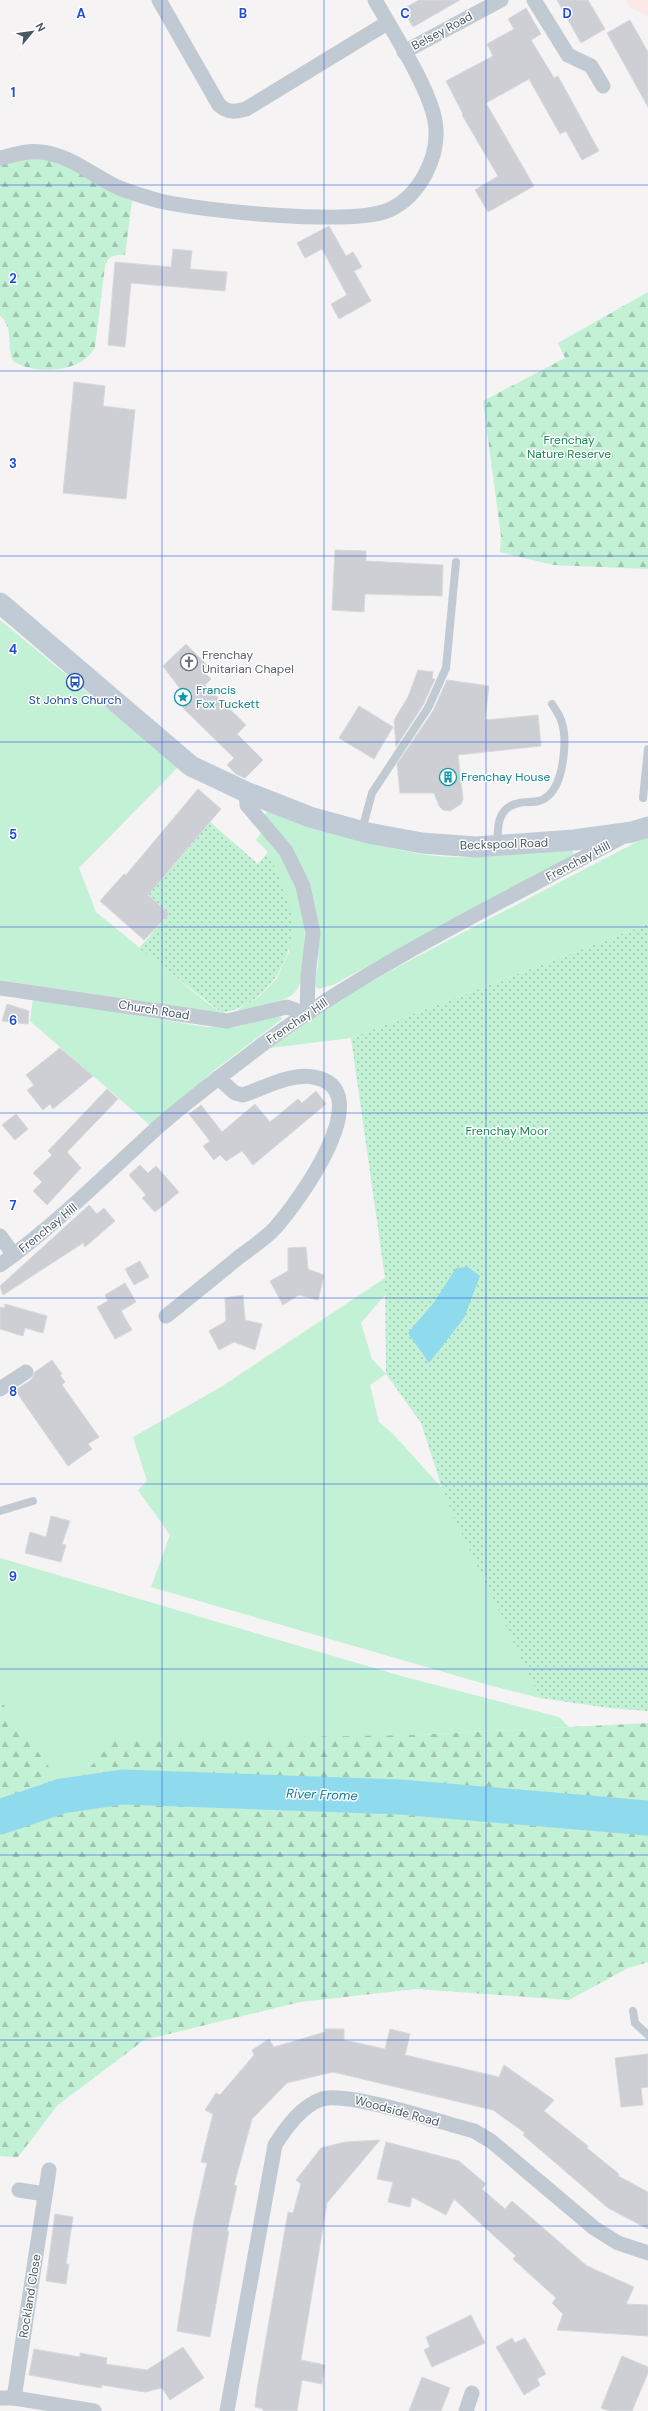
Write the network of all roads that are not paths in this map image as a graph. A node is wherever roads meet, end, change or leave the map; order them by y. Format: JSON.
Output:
{"nodes":[{"id":1,"x":159,"y":0,"type":"edge"},
{"id":2,"x":375,"y":0,"type":"edge"},
{"id":3,"x":501,"y":0,"type":"edge"},
{"id":4,"x":534,"y":0,"type":"edge"},
{"id":5,"x":388,"y":23,"type":"junction"},
{"id":6,"x":406,"y":56,"type":"junction"},
{"id":7,"x":603,"y":86,"type":"dead end"},
{"id":8,"x":0,"y":158,"type":"edge"},
{"id":9,"x":456,"y":562,"type":"dead end"},
{"id":10,"x":0,"y":603,"type":"edge"},
{"id":11,"x":552,"y":704,"type":"dead end"},
{"id":12,"x":648,"y":749,"type":"edge"},
{"id":13,"x":246,"y":792,"type":"junction"},
{"id":14,"x":643,"y":798,"type":"dead end"},
{"id":15,"x":640,"y":829,"type":"edge"},
{"id":16,"x":361,"y":831,"type":"junction"},
{"id":17,"x":498,"y":846,"type":"junction"},
{"id":18,"x":0,"y":988,"type":"edge"},
{"id":19,"x":307,"y":1014,"type":"junction"},
{"id":20,"x":218,"y":1078,"type":"junction"},
{"id":21,"x":0,"y":1236,"type":"edge"},
{"id":22,"x":14,"y":1255,"type":"junction"},
{"id":23,"x":0,"y":1265,"type":"edge"},
{"id":24,"x":166,"y":1316,"type":"dead end"},
{"id":25,"x":26,"y":1372,"type":"dead end"},
{"id":26,"x":0,"y":1389,"type":"edge"},
{"id":27,"x":33,"y":1501,"type":"dead end"},
{"id":28,"x":0,"y":1511,"type":"edge"},
{"id":29,"x":633,"y":2011,"type":"dead end"},
{"id":30,"x":648,"y":2035,"type":"edge"},
{"id":31,"x":49,"y":2170,"type":"dead end"},
{"id":32,"x":19,"y":2190,"type":"dead end"},
{"id":33,"x":45,"y":2194,"type":"junction"},
{"id":34,"x":648,"y":2253,"type":"edge"},
{"id":35,"x":472,"y":2393,"type":"dead end"},
{"id":36,"x":7,"y":2398,"type":"edge"},
{"id":37,"x":94,"y":2411,"type":"edge"},
{"id":38,"x":227,"y":2411,"type":"edge"},
{"id":39,"x":466,"y":2411,"type":"edge"}],
"edges":[{"from":1,"to":5,"type":"street"},
{"from":2,"to":5,"type":"street"},
{"from":3,"to":6,"type":"street","name":"Belsey Road"},
{"from":4,"to":7,"type":"street"},
{"from":5,"to":6,"type":"street"},
{"from":6,"to":8,"type":"street"},
{"from":9,"to":16,"type":"lane"},
{"from":10,"to":13,"type":"street","name":"Beckspool Road"},
{"from":11,"to":17,"type":"lane"},
{"from":12,"to":14,"type":"lane"},
{"from":13,"to":16,"type":"street","name":"Beckspool Road"},
{"from":13,"to":19,"type":"street"},
{"from":15,"to":17,"type":"street","name":"Beckspool Road"},
{"from":15,"to":19,"type":"street","name":"Frenchay Hill"},
{"from":16,"to":17,"type":"street","name":"Beckspool Road"},
{"from":18,"to":19,"type":"street","name":"Church Road"},
{"from":19,"to":20,"type":"street","name":"Frenchay Hill"},
{"from":20,"to":22,"type":"street","name":"Frenchay Hill"},
{"from":20,"to":24,"type":"street"},
{"from":21,"to":22,"type":"street"},
{"from":22,"to":23,"type":"street","name":"Frenchay Hill"},
{"from":25,"to":26,"type":"street"},
{"from":27,"to":28,"type":"lane"},
{"from":29,"to":30,"type":"lane"},
{"from":31,"to":33,"type":"street","name":"Rockland Close"},
{"from":32,"to":33,"type":"street"},
{"from":33,"to":36,"type":"street","name":"Rockland Close"},
{"from":34,"to":38,"type":"street","name":"Woodside Road"},
{"from":35,"to":39,"type":"street"},
{"from":36,"to":37,"type":"street"}]}
